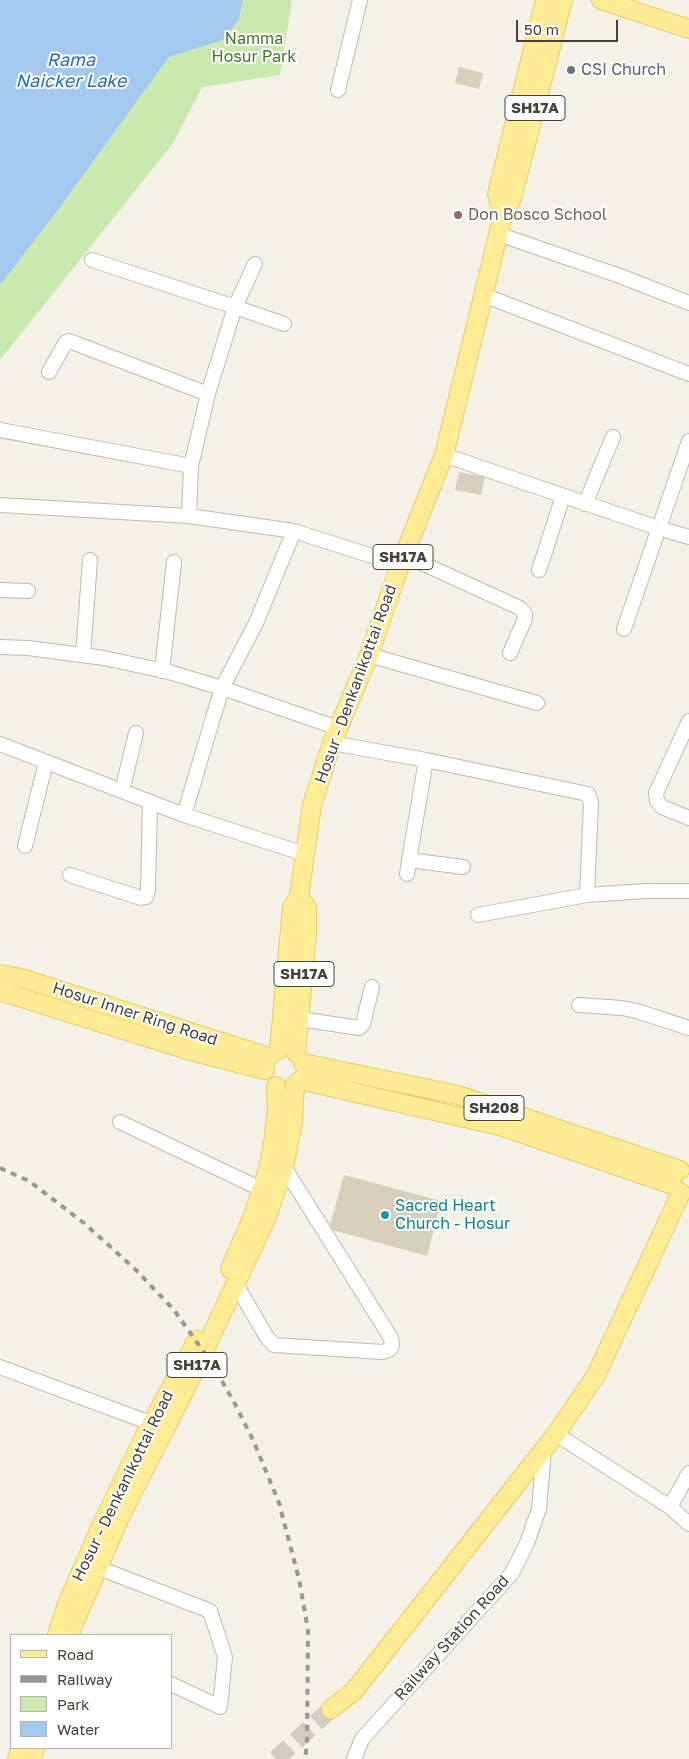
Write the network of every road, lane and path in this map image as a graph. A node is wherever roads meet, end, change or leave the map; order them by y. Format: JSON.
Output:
{"nodes":[{"id":1,"x":360,"y":0,"type":"edge"},
{"id":2,"x":546,"y":0,"type":"edge"},
{"id":3,"x":563,"y":0,"type":"edge"},
{"id":4,"x":601,"y":0,"type":"edge"},
{"id":5,"x":638,"y":0,"type":"edge"},
{"id":6,"x":689,"y":18,"type":"edge"},
{"id":7,"x":689,"y":29,"type":"edge"},
{"id":8,"x":338,"y":90,"type":"dead end"},
{"id":9,"x":503,"y":216,"type":"junction"},
{"id":10,"x":498,"y":234,"type":"junction"},
{"id":11,"x":92,"y":260,"type":"dead end"},
{"id":12,"x":255,"y":264,"type":"dead end"},
{"id":13,"x":483,"y":295,"type":"junction"},
{"id":14,"x":689,"y":303,"type":"edge"},
{"id":15,"x":235,"y":307,"type":"junction"},
{"id":16,"x":284,"y":324,"type":"dead end"},
{"id":17,"x":50,"y":372,"type":"dead end"},
{"id":18,"x":689,"y":374,"type":"edge"},
{"id":19,"x":208,"y":394,"type":"junction"},
{"id":20,"x":0,"y":430,"type":"edge"},
{"id":21,"x":613,"y":437,"type":"dead end"},
{"id":22,"x":689,"y":441,"type":"edge"},
{"id":23,"x":444,"y":455,"type":"junction"},
{"id":24,"x":191,"y":466,"type":"junction"},
{"id":25,"x":563,"y":496,"type":"junction"},
{"id":26,"x":585,"y":504,"type":"junction"},
{"id":27,"x":0,"y":505,"type":"edge"},
{"id":28,"x":189,"y":516,"type":"junction"},
{"id":29,"x":658,"y":528,"type":"junction"},
{"id":30,"x":294,"y":531,"type":"junction"},
{"id":31,"x":689,"y":537,"type":"edge"},
{"id":32,"x":90,"y":560,"type":"dead end"},
{"id":33,"x":402,"y":560,"type":"junction"},
{"id":34,"x":174,"y":562,"type":"dead end"},
{"id":35,"x":539,"y":570,"type":"dead end"},
{"id":36,"x":0,"y":590,"type":"edge"},
{"id":37,"x":28,"y":590,"type":"dead end"},
{"id":38,"x":624,"y":629,"type":"dead end"},
{"id":39,"x":0,"y":646,"type":"edge"},
{"id":40,"x":510,"y":653,"type":"dead end"},
{"id":41,"x":83,"y":655,"type":"junction"},
{"id":42,"x":369,"y":655,"type":"junction"},
{"id":43,"x":162,"y":671,"type":"junction"},
{"id":44,"x":222,"y":688,"type":"junction"},
{"id":45,"x":537,"y":703,"type":"dead end"},
{"id":46,"x":689,"y":721,"type":"edge"},
{"id":47,"x":136,"y":733,"type":"dead end"},
{"id":48,"x":335,"y":735,"type":"junction"},
{"id":49,"x":0,"y":744,"type":"edge"},
{"id":50,"x":426,"y":760,"type":"junction"},
{"id":51,"x":46,"y":762,"type":"junction"},
{"id":52,"x":122,"y":792,"type":"junction"},
{"id":53,"x":150,"y":802,"type":"junction"},
{"id":54,"x":184,"y":815,"type":"junction"},
{"id":55,"x":689,"y":818,"type":"edge"},
{"id":56,"x":26,"y":846,"type":"dead end"},
{"id":57,"x":305,"y":854,"type":"junction"},
{"id":58,"x":463,"y":867,"type":"dead end"},
{"id":59,"x":70,"y":875,"type":"dead end"},
{"id":60,"x":689,"y":891,"type":"edge"},
{"id":61,"x":586,"y":895,"type":"junction"},
{"id":62,"x":299,"y":897,"type":"junction"},
{"id":63,"x":478,"y":915,"type":"dead end"},
{"id":64,"x":0,"y":974,"type":"edge"},
{"id":65,"x":372,"y":987,"type":"dead end"},
{"id":66,"x":0,"y":991,"type":"edge"},
{"id":67,"x":579,"y":1005,"type":"dead end"},
{"id":68,"x":300,"y":1019,"type":"junction"},
{"id":69,"x":689,"y":1028,"type":"edge"},
{"id":70,"x":300,"y":1058,"type":"junction"},
{"id":71,"x":271,"y":1059,"type":"junction"},
{"id":72,"x":297,"y":1083,"type":"junction"},
{"id":73,"x":276,"y":1086,"type":"junction"},
{"id":74,"x":120,"y":1122,"type":"dead end"},
{"id":75,"x":284,"y":1167,"type":"junction"},
{"id":76,"x":684,"y":1180,"type":"edge"},
{"id":77,"x":261,"y":1189,"type":"junction"},
{"id":78,"x":236,"y":1284,"type":"junction"},
{"id":79,"x":0,"y":1367,"type":"edge"},
{"id":80,"x":158,"y":1426,"type":"junction"},
{"id":81,"x":556,"y":1434,"type":"junction"},
{"id":82,"x":544,"y":1450,"type":"junction"},
{"id":83,"x":689,"y":1473,"type":"edge"},
{"id":84,"x":670,"y":1507,"type":"junction"},
{"id":85,"x":689,"y":1524,"type":"edge"},
{"id":86,"x":91,"y":1567,"type":"junction"},
{"id":87,"x":65,"y":1634,"type":"edge"},
{"id":88,"x":172,"y":1684,"type":"edge"},
{"id":89,"x":331,"y":1709,"type":"tunnel mouth"},
{"id":90,"x":354,"y":1759,"type":"edge"}],
"edges":[{"from":1,"to":8,"type":"street"},
{"from":2,"to":9,"type":"main road","name":"Hosur - Denkanikottai Road","number":"SH17A"},
{"from":3,"to":9,"type":"main road","name":"Hosur - Denkanikottai Road","number":"SH17A"},
{"from":4,"to":7,"type":"main road"},
{"from":5,"to":6,"type":"main road"},
{"from":9,"to":10,"type":"main road","name":"Hosur - Denkanikottai Road","number":"SH17A"},
{"from":10,"to":13,"type":"main road","name":"Hosur - Denkanikottai Road","number":"SH17A"},
{"from":10,"to":14,"type":"street"},
{"from":11,"to":15,"type":"street"},
{"from":12,"to":15,"type":"street"},
{"from":13,"to":18,"type":"street"},
{"from":13,"to":23,"type":"main road","name":"Hosur - Denkanikottai Road","number":"SH17A"},
{"from":15,"to":16,"type":"street"},
{"from":15,"to":19,"type":"street"},
{"from":17,"to":19,"type":"street"},
{"from":19,"to":24,"type":"street"},
{"from":20,"to":24,"type":"street"},
{"from":21,"to":26,"type":"street"},
{"from":22,"to":29,"type":"street"},
{"from":23,"to":25,"type":"street"},
{"from":23,"to":33,"type":"main road","name":"Hosur - Denkanikottai Road","number":"SH17A"},
{"from":24,"to":28,"type":"street"},
{"from":25,"to":26,"type":"street"},
{"from":25,"to":35,"type":"street"},
{"from":26,"to":29,"type":"street"},
{"from":27,"to":28,"type":"street"},
{"from":28,"to":30,"type":"street"},
{"from":29,"to":31,"type":"street"},
{"from":29,"to":38,"type":"street"},
{"from":30,"to":33,"type":"street"},
{"from":30,"to":44,"type":"street"},
{"from":32,"to":41,"type":"street"},
{"from":33,"to":40,"type":"street"},
{"from":33,"to":42,"type":"main road","name":"Hosur - Denkanikottai Road","number":"SH17A"},
{"from":34,"to":43,"type":"street"},
{"from":36,"to":37,"type":"street"},
{"from":39,"to":41,"type":"street"},
{"from":41,"to":43,"type":"street"},
{"from":42,"to":45,"type":"street"},
{"from":42,"to":48,"type":"main road","name":"Hosur - Denkanikottai Road","number":"SH17A"},
{"from":43,"to":44,"type":"street"},
{"from":44,"to":48,"type":"street"},
{"from":44,"to":54,"type":"street"},
{"from":46,"to":55,"type":"street"},
{"from":47,"to":52,"type":"street"},
{"from":48,"to":50,"type":"street"},
{"from":48,"to":57,"type":"main road","name":"Hosur - Denkanikottai Road","number":"SH17A"},
{"from":49,"to":51,"type":"street"},
{"from":50,"to":58,"type":"street"},
{"from":50,"to":61,"type":"street"},
{"from":51,"to":52,"type":"street"},
{"from":51,"to":56,"type":"street"},
{"from":52,"to":53,"type":"street"},
{"from":53,"to":54,"type":"street"},
{"from":53,"to":59,"type":"street"},
{"from":54,"to":57,"type":"street"},
{"from":57,"to":62,"type":"main road","name":"Hosur - Denkanikottai Road","number":"SH17A"},
{"from":60,"to":61,"type":"street"},
{"from":61,"to":63,"type":"street"},
{"from":62,"to":68,"type":"main road","name":"Hosur - Denkanikottai Road","number":"SH17A"},
{"from":62,"to":71,"type":"main road","name":"Hosur - Denkanikottai Road","number":"SH17A"},
{"from":64,"to":71,"type":"main road","name":"Hosur Inner Ring Road"},
{"from":65,"to":68,"type":"street"},
{"from":66,"to":71,"type":"main road","name":"Hosur Inner Ring Road"},
{"from":67,"to":69,"type":"street"},
{"from":68,"to":70,"type":"main road","name":"Hosur - Denkanikottai Road","number":"SH17A"},
{"from":70,"to":71,"type":"main road"},
{"from":70,"to":72,"type":"main road","name":"Hosur - Denkanikottai Road","number":"SH17A"},
{"from":70,"to":76,"type":"main road","number":"SH208"},
{"from":71,"to":73,"type":"main road"},
{"from":72,"to":73,"type":"main road"},
{"from":72,"to":75,"type":"main road","name":"Hosur - Denkanikottai Road","number":"SH17A"},
{"from":72,"to":76,"type":"main road","number":"SH208"},
{"from":73,"to":77,"type":"main road","name":"Hosur - Denkanikottai Road","number":"SH17A"},
{"from":74,"to":77,"type":"street"},
{"from":75,"to":78,"type":"main road","name":"Hosur - Denkanikottai Road","number":"SH17A"},
{"from":75,"to":78,"type":"street"},
{"from":76,"to":81,"type":"main road"},
{"from":77,"to":80,"type":"main road","name":"Hosur - Denkanikottai Road","number":"SH17A"},
{"from":78,"to":80,"type":"main road","name":"Hosur - Denkanikottai Road","number":"SH17A"},
{"from":79,"to":80,"type":"street"},
{"from":80,"to":86,"type":"main road","name":"Hosur - Denkanikottai Road","number":"SH17A"},
{"from":81,"to":82,"type":"main road"},
{"from":81,"to":84,"type":"street"},
{"from":82,"to":89,"type":"main road"},
{"from":82,"to":90,"type":"street","name":"Railway Station Road"},
{"from":83,"to":84,"type":"street"},
{"from":84,"to":85,"type":"street"},
{"from":86,"to":87,"type":"main road","name":"Hosur - Denkanikottai Road","number":"SH17A"},
{"from":86,"to":88,"type":"street"}]}
